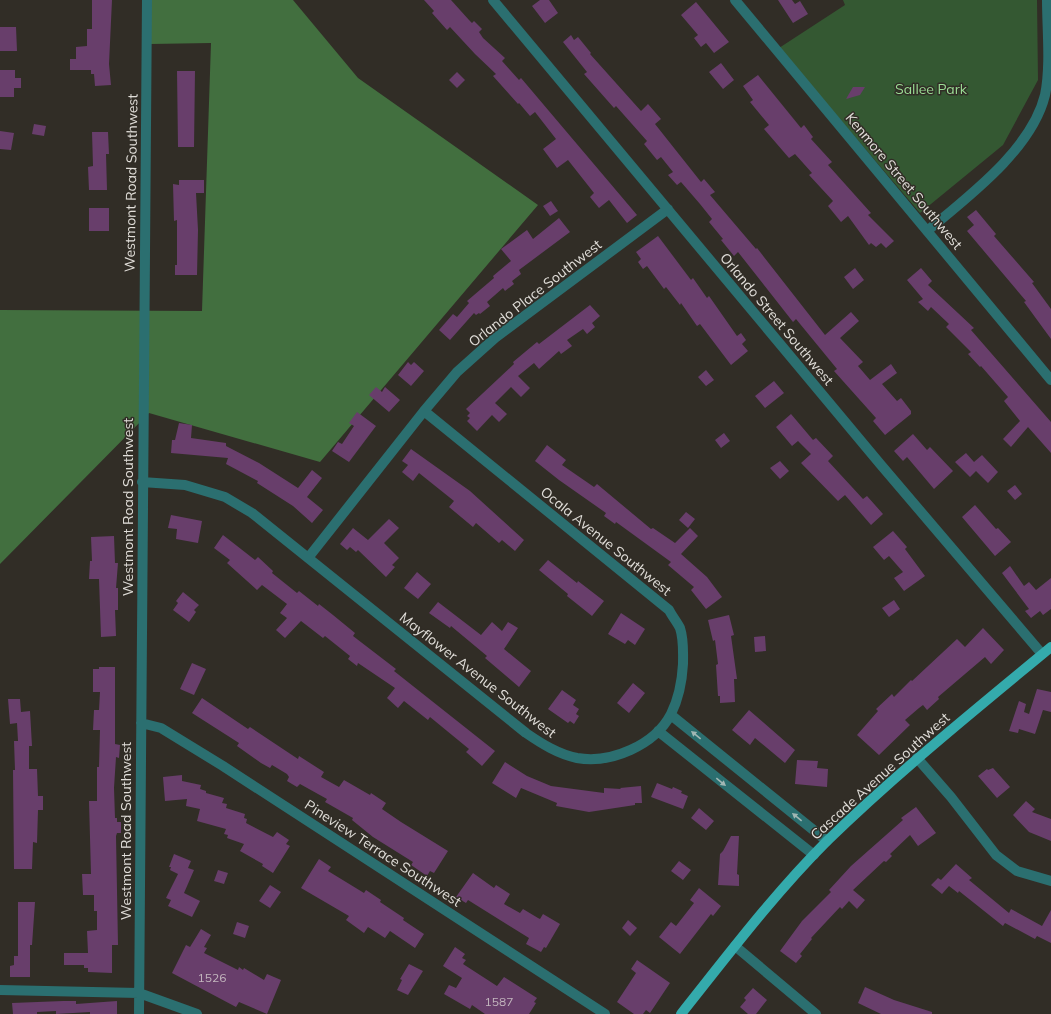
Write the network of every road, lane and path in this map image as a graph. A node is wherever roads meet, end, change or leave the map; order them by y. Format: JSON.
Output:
{"nodes":[{"id":1,"x":147,"y":0,"type":"edge"},
{"id":2,"x":493,"y":0,"type":"edge"},
{"id":3,"x":735,"y":0,"type":"edge"},
{"id":4,"x":1047,"y":0,"type":"edge"},
{"id":5,"x":668,"y":209,"type":"junction"},
{"id":6,"x":927,"y":231,"type":"junction"},
{"id":7,"x":1051,"y":380,"type":"edge"},
{"id":8,"x":424,"y":411,"type":"junction"},
{"id":9,"x":142,"y":482,"type":"junction"},
{"id":10,"x":308,"y":558,"type":"junction"},
{"id":11,"x":1051,"y":647,"type":"edge"},
{"id":12,"x":1042,"y":654,"type":"junction"},
{"id":13,"x":670,"y":714,"type":"junction"},
{"id":14,"x":141,"y":723,"type":"junction"},
{"id":15,"x":658,"y":731,"type":"junction"},
{"id":16,"x":917,"y":758,"type":"junction"},
{"id":17,"x":827,"y":841,"type":"junction"},
{"id":18,"x":814,"y":855,"type":"junction"},
{"id":19,"x":1051,"y":882,"type":"edge"},
{"id":20,"x":735,"y":946,"type":"junction"},
{"id":21,"x":0,"y":990,"type":"edge"},
{"id":22,"x":139,"y":993,"type":"junction"},
{"id":23,"x":139,"y":1014,"type":"edge"},
{"id":24,"x":197,"y":1014,"type":"edge"},
{"id":25,"x":605,"y":1014,"type":"edge"},
{"id":26,"x":681,"y":1014,"type":"edge"},
{"id":27,"x":816,"y":1014,"type":"edge"}],
"edges":[{"from":1,"to":9,"type":"street","name":"Westmont Road Southwest"},
{"from":2,"to":5,"type":"street","name":"Orlando Street Southwest"},
{"from":3,"to":6,"type":"street","name":"Kenmore Street Southwest"},
{"from":4,"to":6,"type":"street"},
{"from":5,"to":8,"type":"street","name":"Orlando Place Southwest"},
{"from":5,"to":12,"type":"street","name":"Orlando Street Southwest"},
{"from":6,"to":7,"type":"street","name":"Kenmore Street Southwest"},
{"from":8,"to":10,"type":"street","name":"Orlando Place Southwest"},
{"from":8,"to":13,"type":"street","name":"Ocala Avenue Southwest"},
{"from":9,"to":10,"type":"street","name":"Mayflower Avenue Southwest"},
{"from":9,"to":14,"type":"street","name":"Westmont Road Southwest"},
{"from":10,"to":15,"type":"street","name":"Mayflower Avenue Southwest"},
{"from":11,"to":12,"type":"main road","name":"Cascade Avenue Southwest"},
{"from":12,"to":16,"type":"main road","name":"Cascade Avenue Southwest"},
{"from":13,"to":15,"type":"street","name":"Ocala Avenue Southwest"},
{"from":17,"to":13,"type":"street","one_way":true},
{"from":14,"to":22,"type":"street","name":"Westmont Road Southwest"},
{"from":14,"to":25,"type":"street","name":"Pineview Terrace Southwest"},
{"from":15,"to":18,"type":"street","one_way":true},
{"from":16,"to":17,"type":"main road","name":"Cascade Avenue Southwest"},
{"from":16,"to":19,"type":"street"},
{"from":17,"to":18,"type":"main road","name":"Cascade Avenue Southwest"},
{"from":18,"to":20,"type":"main road","name":"Cascade Avenue Southwest"},
{"from":20,"to":26,"type":"main road","name":"Cascade Avenue Southwest"},
{"from":20,"to":27,"type":"street"},
{"from":21,"to":22,"type":"street"},
{"from":22,"to":23,"type":"street","name":"Westmont Road Southwest"},
{"from":22,"to":24,"type":"street"}]}
